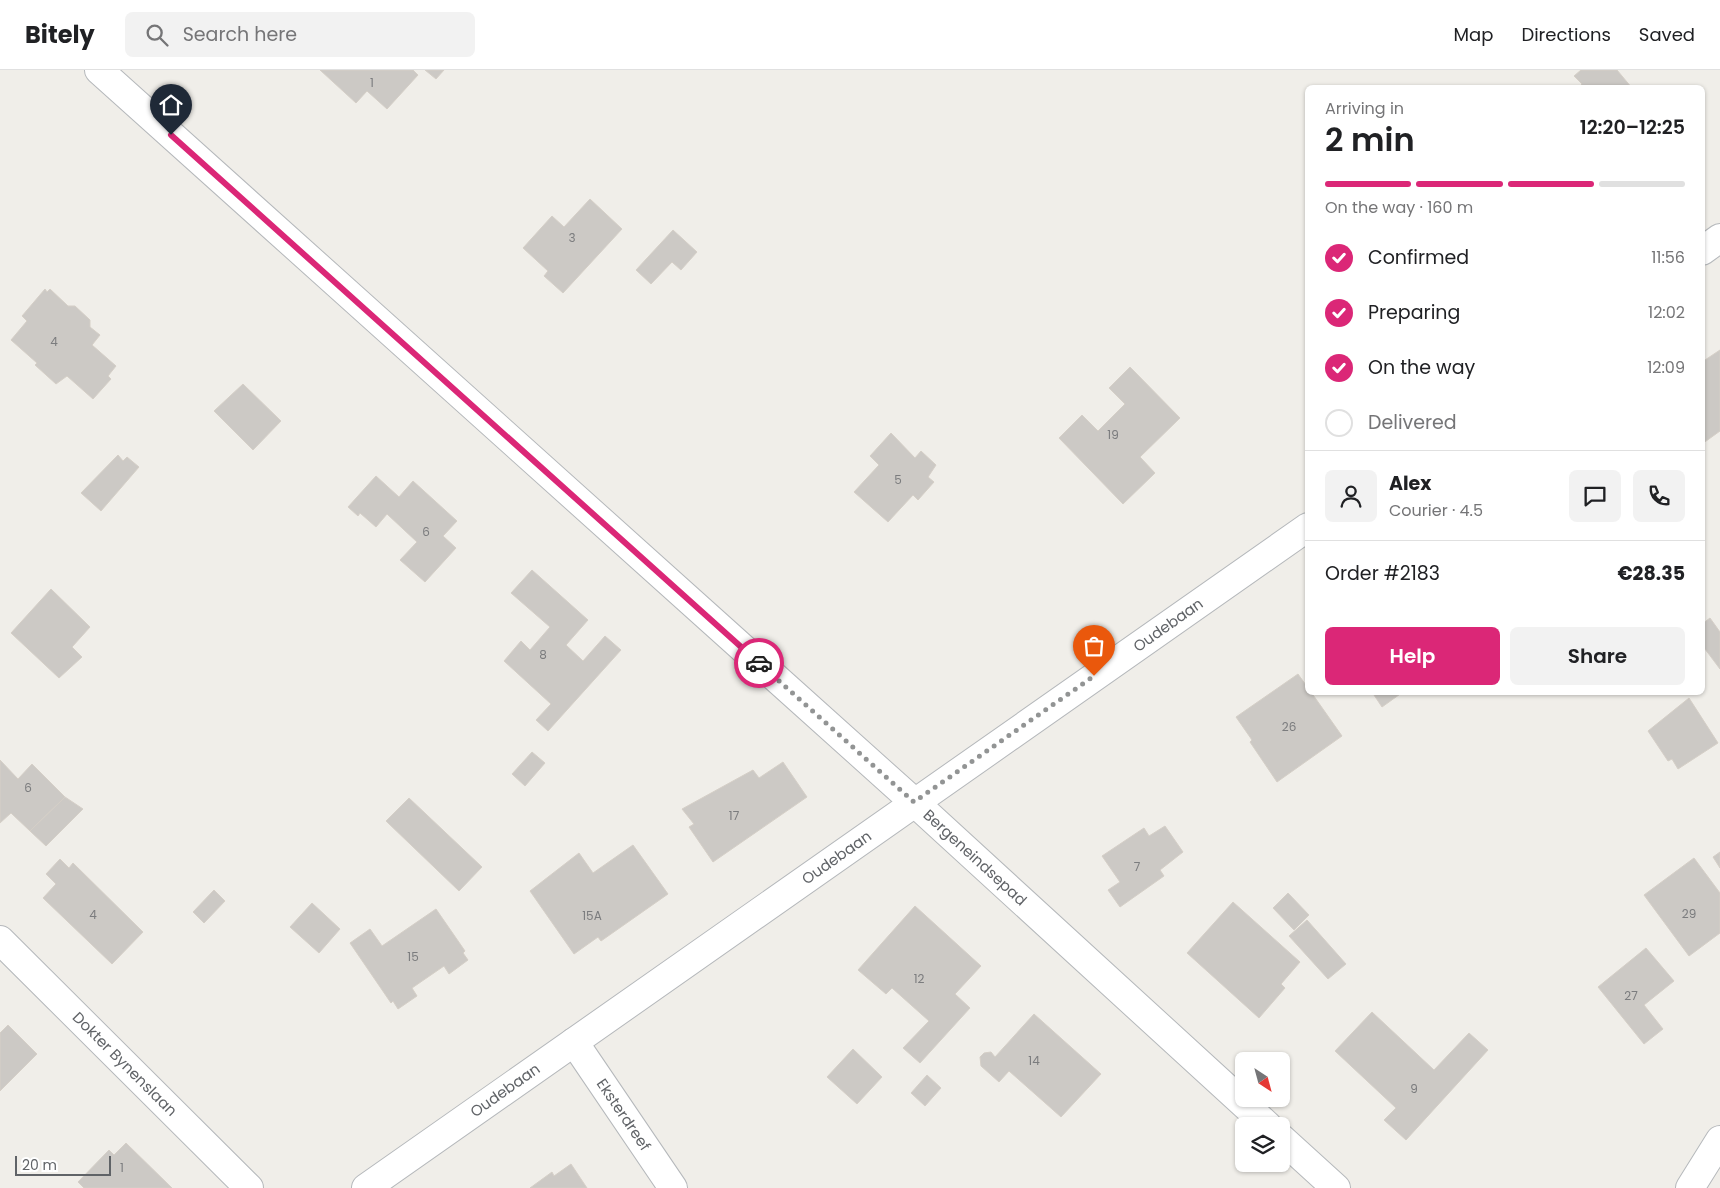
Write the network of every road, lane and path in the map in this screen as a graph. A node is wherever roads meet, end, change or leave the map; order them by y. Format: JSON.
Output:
{"nodes":[{"id":1,"x":99,"y":70,"type":"edge"},
{"id":2,"x":1720,"y":238,"type":"edge"},
{"id":3,"x":1705,"y":249,"type":"edge"},
{"id":4,"x":1305,"y":529,"type":"edge"},
{"id":5,"x":914,"y":802,"type":"junction"},
{"id":6,"x":0,"y":940,"type":"edge"},
{"id":7,"x":574,"y":1042,"type":"junction"},
{"id":8,"x":1258,"y":1117,"type":"edge"},
{"id":9,"x":1720,"y":1140,"type":"edge"},
{"id":10,"x":1290,"y":1146,"type":"edge"},
{"id":11,"x":248,"y":1188,"type":"edge"},
{"id":12,"x":366,"y":1188,"type":"edge"},
{"id":13,"x":673,"y":1188,"type":"edge"},
{"id":14,"x":1336,"y":1188,"type":"edge"},
{"id":15,"x":1690,"y":1188,"type":"edge"}],
"edges":[{"from":1,"to":5,"type":"street","name":"Bergeneindsepad"},
{"from":2,"to":3,"type":"street"},
{"from":4,"to":5,"type":"street","name":"Oudebaan"},
{"from":5,"to":7,"type":"street","name":"Oudebaan"},
{"from":5,"to":8,"type":"street","name":"Bergeneindsepad"},
{"from":6,"to":11,"type":"street","name":"Dokter Bynenslaan"},
{"from":7,"to":12,"type":"street","name":"Oudebaan"},
{"from":7,"to":13,"type":"street","name":"Eksterdreef"},
{"from":9,"to":15,"type":"street"},
{"from":10,"to":14,"type":"street"}]}
